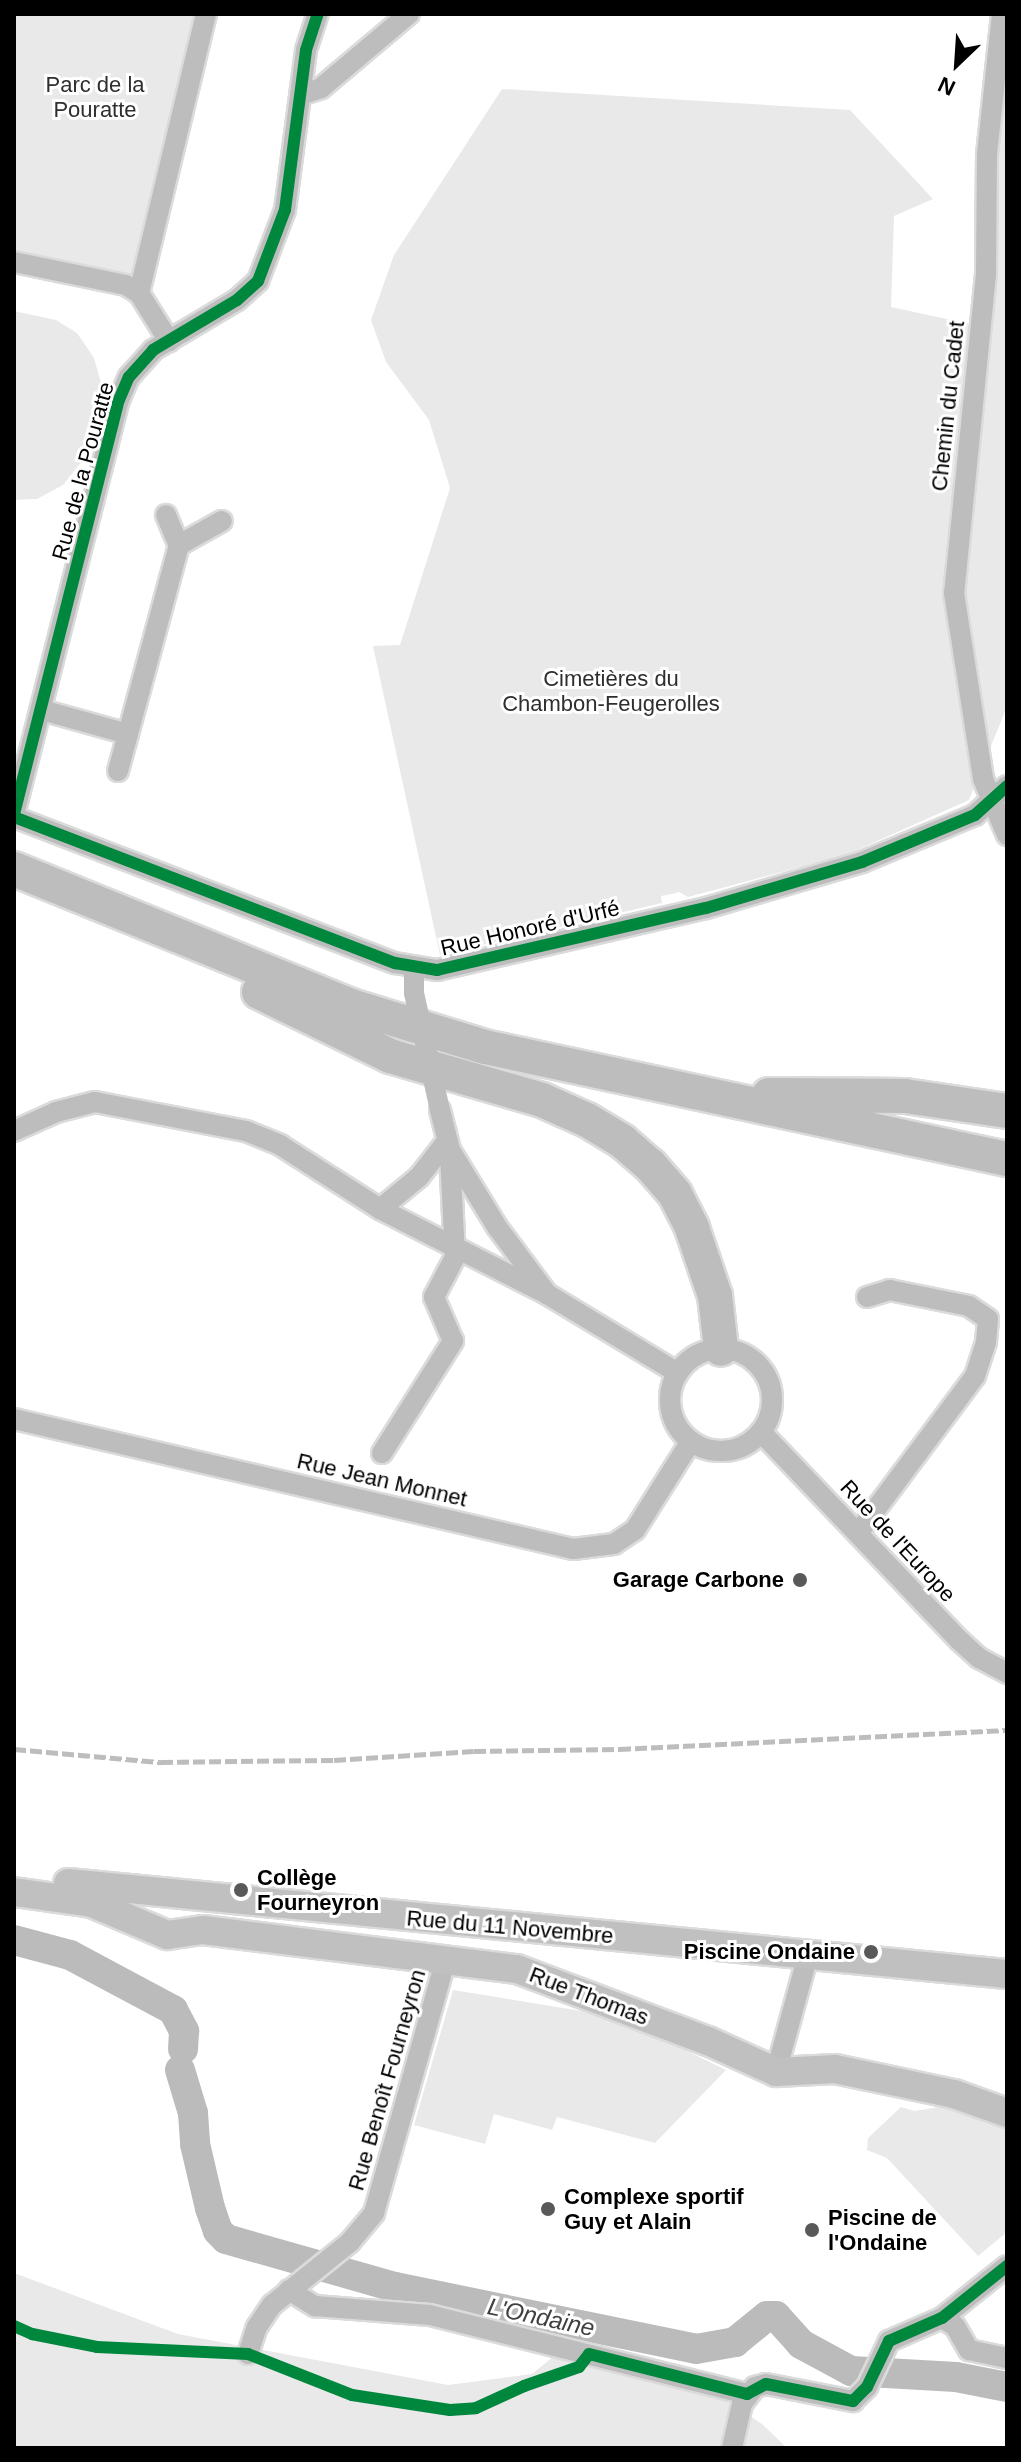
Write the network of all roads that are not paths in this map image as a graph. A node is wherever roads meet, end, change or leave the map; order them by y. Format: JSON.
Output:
{"nodes":[{"id":1,"x":206,"y":14,"type":"edge"},
{"id":2,"x":318,"y":14,"type":"edge"},
{"id":3,"x":409,"y":14,"type":"edge"},
{"id":4,"x":1002,"y":14,"type":"edge"},
{"id":5,"x":300,"y":95,"type":"junction"},
{"id":6,"x":14,"y":262,"type":"edge"},
{"id":7,"x":139,"y":293,"type":"junction"},
{"id":8,"x":169,"y":341,"type":"junction"},
{"id":9,"x":166,"y":515,"type":"dead end"},
{"id":10,"x":222,"y":521,"type":"dead end"},
{"id":11,"x":179,"y":545,"type":"junction"},
{"id":12,"x":42,"y":710,"type":"junction"},
{"id":13,"x":128,"y":734,"type":"junction"},
{"id":14,"x":118,"y":771,"type":"dead end"},
{"id":15,"x":1000,"y":793,"type":"edge"},
{"id":16,"x":14,"y":815,"type":"edge"},
{"id":17,"x":1007,"y":835,"type":"edge"},
{"id":18,"x":14,"y":869,"type":"edge"},
{"id":19,"x":14,"y":893,"type":"edge"},
{"id":20,"x":414,"y":968,"type":"junction"},
{"id":21,"x":259,"y":992,"type":"junction"},
{"id":22,"x":698,"y":1094,"type":"junction"},
{"id":23,"x":1007,"y":1111,"type":"edge"},
{"id":24,"x":14,"y":1131,"type":"edge"},
{"id":25,"x":448,"y":1146,"type":"junction"},
{"id":26,"x":1007,"y":1159,"type":"edge"},
{"id":27,"x":1007,"y":1180,"type":"edge"},
{"id":28,"x":380,"y":1209,"type":"junction"},
{"id":29,"x":455,"y":1245,"type":"junction"},
{"id":30,"x":547,"y":1294,"type":"junction"},
{"id":31,"x":867,"y":1297,"type":"dead end"},
{"id":32,"x":721,"y":1349,"type":"junction"},
{"id":33,"x":678,"y":1373,"type":"junction"},
{"id":34,"x":14,"y":1419,"type":"edge"},
{"id":35,"x":761,"y":1432,"type":"junction"},
{"id":36,"x":691,"y":1441,"type":"junction"},
{"id":37,"x":382,"y":1453,"type":"dead end"},
{"id":38,"x":858,"y":1533,"type":"junction"},
{"id":39,"x":1007,"y":1673,"type":"edge"},
{"id":40,"x":14,"y":1879,"type":"edge"},
{"id":41,"x":14,"y":1892,"type":"edge"},
{"id":42,"x":169,"y":1893,"type":"junction"},
{"id":43,"x":158,"y":1931,"type":"junction"},
{"id":44,"x":808,"y":1955,"type":"junction"},
{"id":45,"x":446,"y":1959,"type":"junction"},
{"id":46,"x":1007,"y":1974,"type":"edge"},
{"id":47,"x":776,"y":2072,"type":"junction"},
{"id":48,"x":1007,"y":2113,"type":"edge"},
{"id":49,"x":1007,"y":2266,"type":"edge"},
{"id":50,"x":296,"y":2284,"type":"junction"},
{"id":51,"x":942,"y":2318,"type":"junction"},
{"id":52,"x":248,"y":2354,"type":"dead end"},
{"id":53,"x":1007,"y":2358,"type":"edge"},
{"id":54,"x":744,"y":2399,"type":"junction"},
{"id":55,"x":732,"y":2448,"type":"edge"}],
"edges":[{"from":1,"to":7,"type":"street"},
{"from":2,"to":5,"type":"street","name":"Rue de la Pouratte"},
{"from":3,"to":5,"type":"street"},
{"from":4,"to":15,"type":"street","name":"Chemin du Cadet"},
{"from":5,"to":8,"type":"street","name":"Rue de la Pouratte"},
{"from":6,"to":7,"type":"street"},
{"from":7,"to":8,"type":"street"},
{"from":8,"to":12,"type":"street","name":"Rue de la Pouratte"},
{"from":9,"to":11,"type":"street"},
{"from":10,"to":11,"type":"street"},
{"from":11,"to":13,"type":"street"},
{"from":12,"to":13,"type":"street"},
{"from":12,"to":16,"type":"street","name":"Rue de la Pouratte"},
{"from":13,"to":14,"type":"street"},
{"from":15,"to":17,"type":"street","name":"Chemin du Cadet"},
{"from":15,"to":20,"type":"street","name":"Rue Honoré d'Urfé"},
{"from":16,"to":20,"type":"street","name":"Rue Honoré d'Urfé"},
{"from":18,"to":22,"type":"highway"},
{"from":19,"to":21,"type":"highway"},
{"from":20,"to":25,"type":"street","bridge":true},
{"from":21,"to":27,"type":"highway"},
{"from":21,"to":32,"type":"highway"},
{"from":22,"to":23,"type":"highway"},
{"from":22,"to":26,"type":"highway"},
{"from":24,"to":28,"type":"street"},
{"from":25,"to":28,"type":"street"},
{"from":25,"to":29,"type":"street"},
{"from":25,"to":30,"type":"street"},
{"from":28,"to":29,"type":"street"},
{"from":29,"to":30,"type":"street"},
{"from":29,"to":37,"type":"street"},
{"from":30,"to":33,"type":"street"},
{"from":31,"to":38,"type":"street"},
{"from":32,"to":33,"type":"street"},
{"from":32,"to":35,"type":"street"},
{"from":33,"to":36,"type":"street"},
{"from":34,"to":36,"type":"street","name":"Rue Jean Monnet"},
{"from":35,"to":36,"type":"street"},
{"from":35,"to":38,"type":"street","name":"Rue de l'Europe"},
{"from":38,"to":39,"type":"street","name":"Rue de l'Europe"},
{"from":40,"to":42,"type":"main road","name":"Rue du 11 Novembre"},
{"from":41,"to":43,"type":"main road","name":"Rue Thomas"},
{"from":42,"to":43,"type":"main road"},
{"from":42,"to":44,"type":"main road","name":"Rue du 11 Novembre"},
{"from":43,"to":45,"type":"main road","name":"Rue Thomas"},
{"from":44,"to":46,"type":"main road","name":"Rue du 11 Novembre"},
{"from":44,"to":47,"type":"street"},
{"from":45,"to":47,"type":"main road","name":"Rue Thomas"},
{"from":45,"to":50,"type":"street","name":"Rue Benoît Fourneyron"},
{"from":47,"to":48,"type":"main road","name":"Rue Thomas"},
{"from":49,"to":51,"type":"street"},
{"from":50,"to":52,"type":"street","name":"Rue Benoît Fourneyron"},
{"from":50,"to":54,"type":"street"},
{"from":51,"to":53,"type":"street"},
{"from":51,"to":54,"type":"street"},
{"from":54,"to":55,"type":"street"}]}
